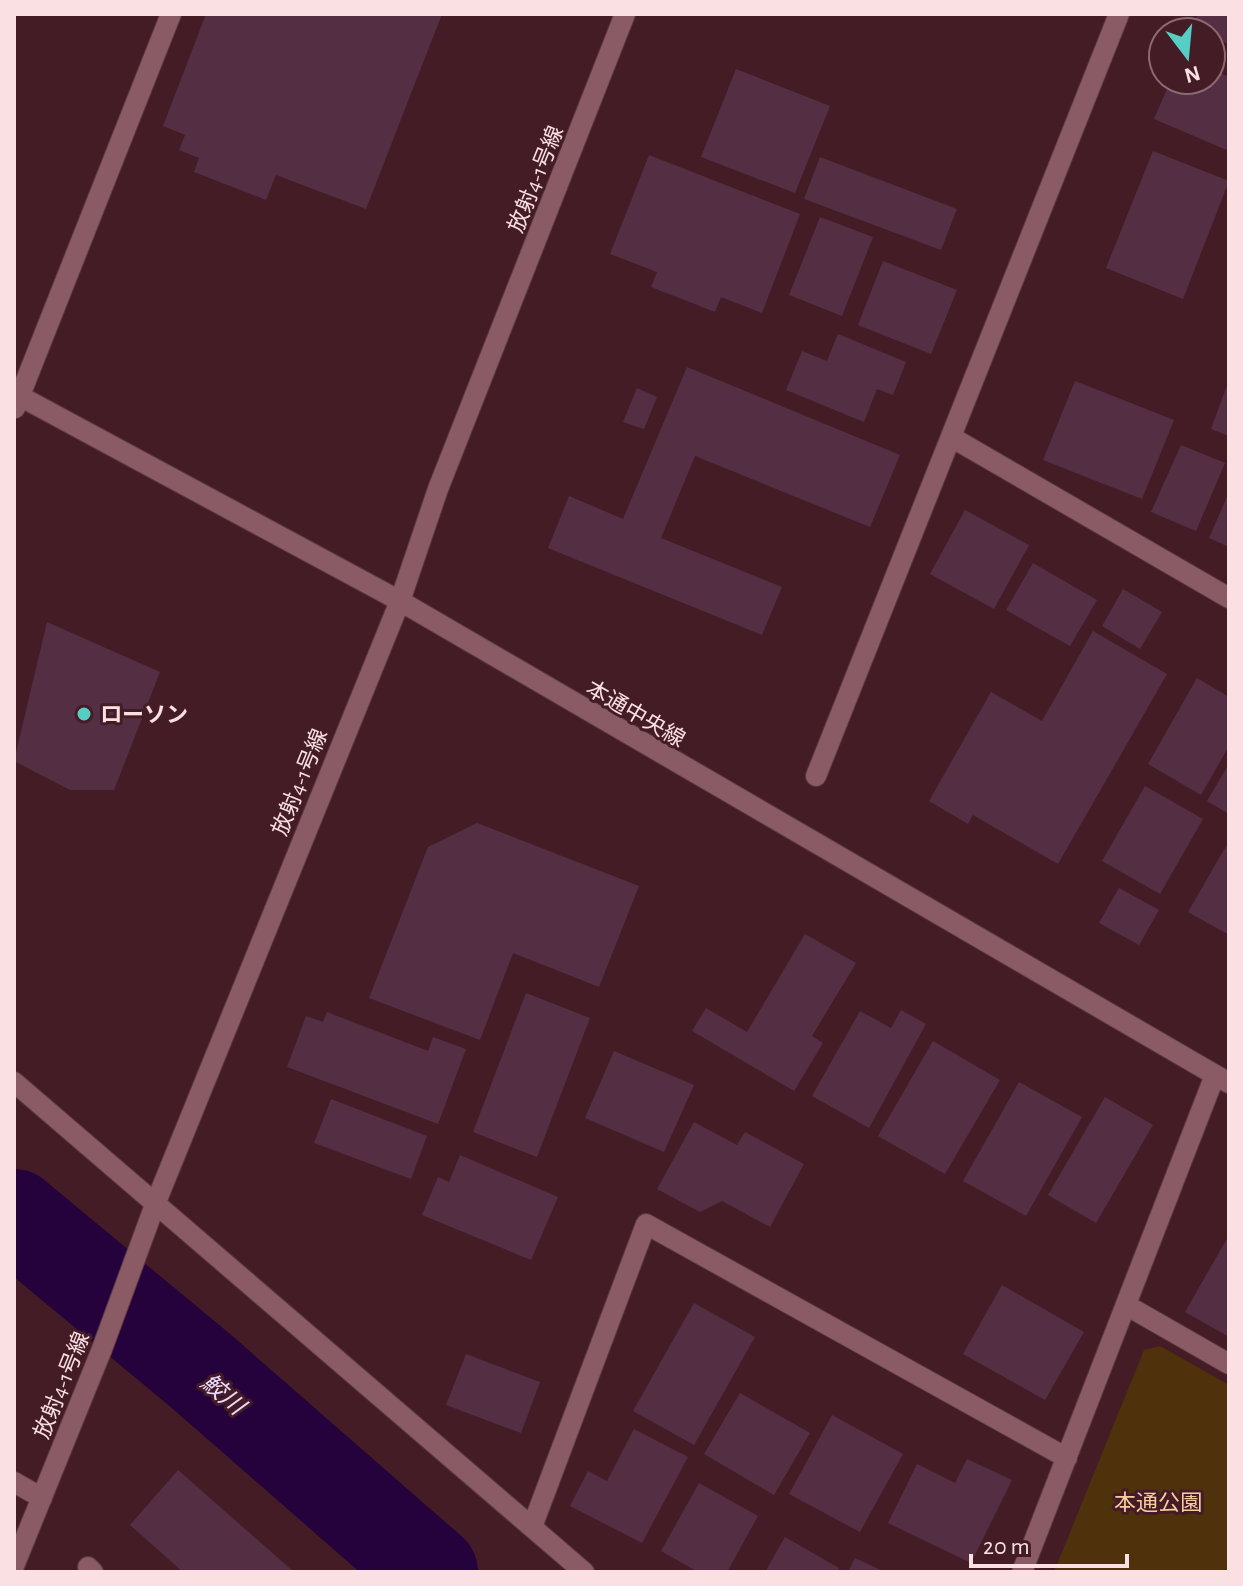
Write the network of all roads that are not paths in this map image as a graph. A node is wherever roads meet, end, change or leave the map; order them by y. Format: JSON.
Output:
{"nodes":[{"id":1,"x":171,"y":14,"type":"edge"},
{"id":2,"x":625,"y":14,"type":"edge"},
{"id":3,"x":1119,"y":14,"type":"edge"},
{"id":4,"x":16,"y":400,"type":"edge"},
{"id":5,"x":951,"y":437,"type":"junction"},
{"id":6,"x":1229,"y":598,"type":"edge"},
{"id":7,"x":400,"y":601,"type":"junction"},
{"id":8,"x":816,"y":776,"type":"dead end"},
{"id":9,"x":1222,"y":1079,"type":"edge"},
{"id":10,"x":14,"y":1082,"type":"edge"},
{"id":11,"x":156,"y":1202,"type":"junction"},
{"id":12,"x":1126,"y":1305,"type":"junction"},
{"id":13,"x":1229,"y":1364,"type":"edge"},
{"id":14,"x":1067,"y":1458,"type":"junction"},
{"id":15,"x":14,"y":1482,"type":"edge"},
{"id":16,"x":42,"y":1498,"type":"junction"},
{"id":17,"x":532,"y":1527,"type":"junction"},
{"id":18,"x":14,"y":1566,"type":"edge"},
{"id":19,"x":584,"y":1572,"type":"edge"},
{"id":20,"x":1022,"y":1572,"type":"edge"}],
"edges":[{"from":1,"to":4,"type":"street"},
{"from":2,"to":7,"type":"street","name":"放射4-1号線"},
{"from":3,"to":5,"type":"street"},
{"from":4,"to":7,"type":"street","name":"本通中央線"},
{"from":5,"to":6,"type":"street"},
{"from":5,"to":8,"type":"street"},
{"from":7,"to":9,"type":"street","name":"本通中央線"},
{"from":7,"to":11,"type":"street","name":"放射4-1号線"},
{"from":9,"to":12,"type":"street"},
{"from":10,"to":11,"type":"street"},
{"from":11,"to":16,"type":"street","name":"放射4-1号線"},
{"from":11,"to":17,"type":"street"},
{"from":12,"to":13,"type":"street"},
{"from":12,"to":14,"type":"street"},
{"from":14,"to":17,"type":"street"},
{"from":14,"to":20,"type":"street"},
{"from":15,"to":16,"type":"street"},
{"from":16,"to":18,"type":"street","name":"放射4-1号線"},
{"from":17,"to":19,"type":"street"}]}
